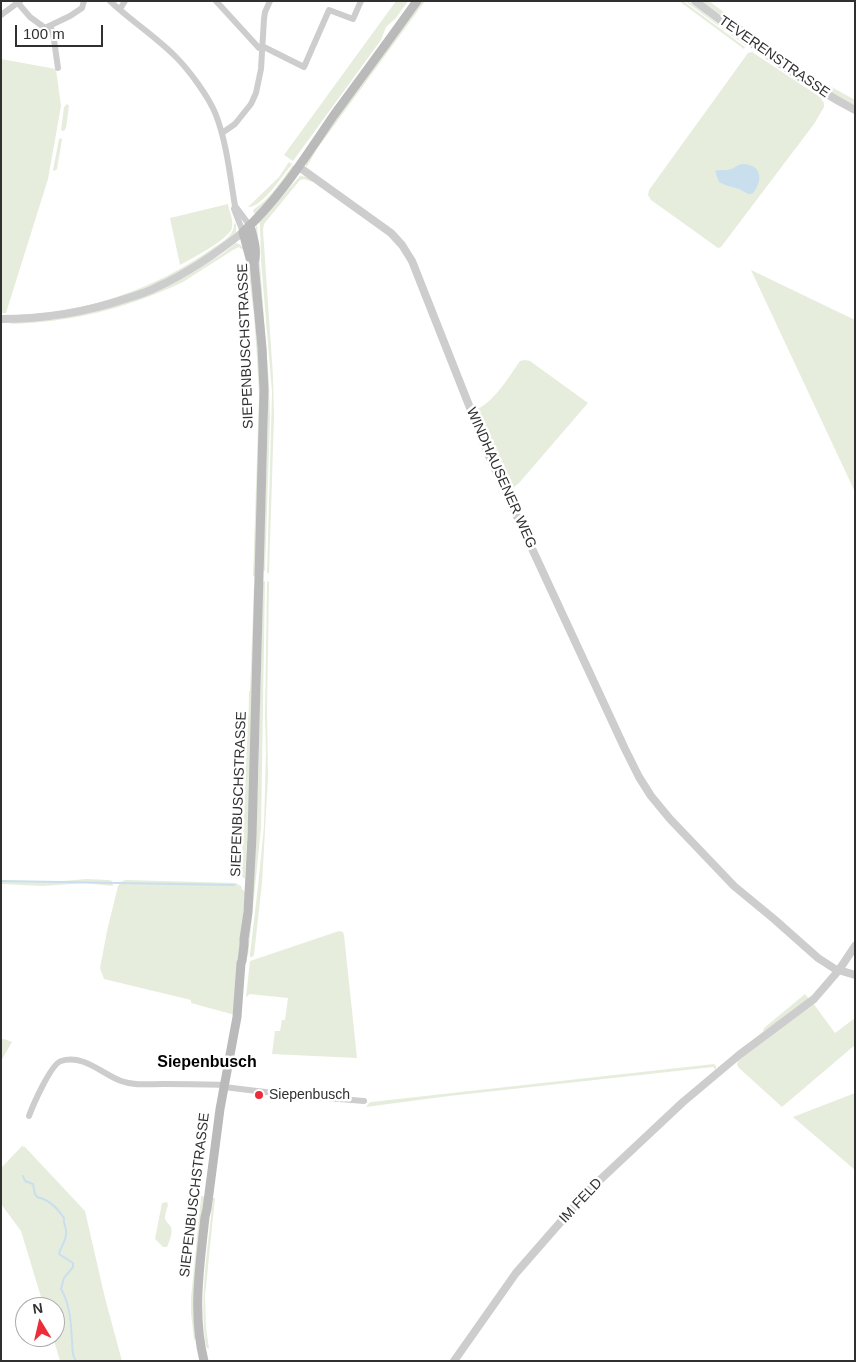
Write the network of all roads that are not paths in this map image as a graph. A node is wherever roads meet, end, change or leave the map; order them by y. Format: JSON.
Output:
{"nodes":[{"id":1,"x":84,"y":1,"type":"edge"},
{"id":2,"x":110,"y":1,"type":"edge"},
{"id":3,"x":125,"y":1,"type":"edge"},
{"id":4,"x":216,"y":1,"type":"edge"},
{"id":5,"x":270,"y":1,"type":"edge"},
{"id":6,"x":361,"y":1,"type":"edge"},
{"id":7,"x":417,"y":1,"type":"edge"},
{"id":8,"x":695,"y":1,"type":"edge"},
{"id":9,"x":19,"y":2,"type":"edge"},
{"id":10,"x":120,"y":9,"type":"junction"},
{"id":11,"x":1,"y":15,"type":"edge"},
{"id":12,"x":50,"y":26,"type":"junction"},
{"id":13,"x":262,"y":47,"type":"junction"},
{"id":14,"x":58,"y":68,"type":"dead end"},
{"id":15,"x":855,"y":110,"type":"edge"},
{"id":16,"x":222,"y":133,"type":"junction"},
{"id":17,"x":299,"y":167,"type":"junction"},
{"id":18,"x":247,"y":229,"type":"junction"},
{"id":19,"x":1,"y":319,"type":"edge"},
{"id":20,"x":855,"y":946,"type":"edge"},
{"id":21,"x":839,"y":970,"type":"junction"},
{"id":22,"x":855,"y":975,"type":"edge"},
{"id":23,"x":224,"y":1086,"type":"junction"},
{"id":24,"x":364,"y":1101,"type":"dead end"},
{"id":25,"x":29,"y":1116,"type":"dead end"},
{"id":26,"x":204,"y":1361,"type":"edge"},
{"id":27,"x":454,"y":1361,"type":"edge"}],
"edges":[{"from":1,"to":12,"type":"street"},
{"from":2,"to":10,"type":"street"},
{"from":3,"to":10,"type":"street"},
{"from":4,"to":13,"type":"street"},
{"from":5,"to":13,"type":"street"},
{"from":6,"to":13,"type":"street"},
{"from":7,"to":17,"type":"main road"},
{"from":8,"to":15,"type":"street","name":"TEVERENSTRASSE"},
{"from":9,"to":11,"type":"street"},
{"from":9,"to":12,"type":"street"},
{"from":10,"to":16,"type":"street"},
{"from":12,"to":14,"type":"street"},
{"from":13,"to":16,"type":"street"},
{"from":16,"to":18,"type":"street"},
{"from":17,"to":18,"type":"main road"},
{"from":17,"to":21,"type":"street","name":"WINDHAUSENER WEG"},
{"from":18,"to":19,"type":"street"},
{"from":18,"to":23,"type":"main road","name":"SIEPENBUSCHSTRASSE"},
{"from":20,"to":21,"type":"street","name":"IM FELD"},
{"from":21,"to":22,"type":"street","name":"WINDHAUSENER WEG"},
{"from":21,"to":27,"type":"street","name":"IM FELD"},
{"from":23,"to":24,"type":"street"},
{"from":23,"to":25,"type":"street"},
{"from":23,"to":26,"type":"main road","name":"SIEPENBUSCHSTRASSE"}]}
